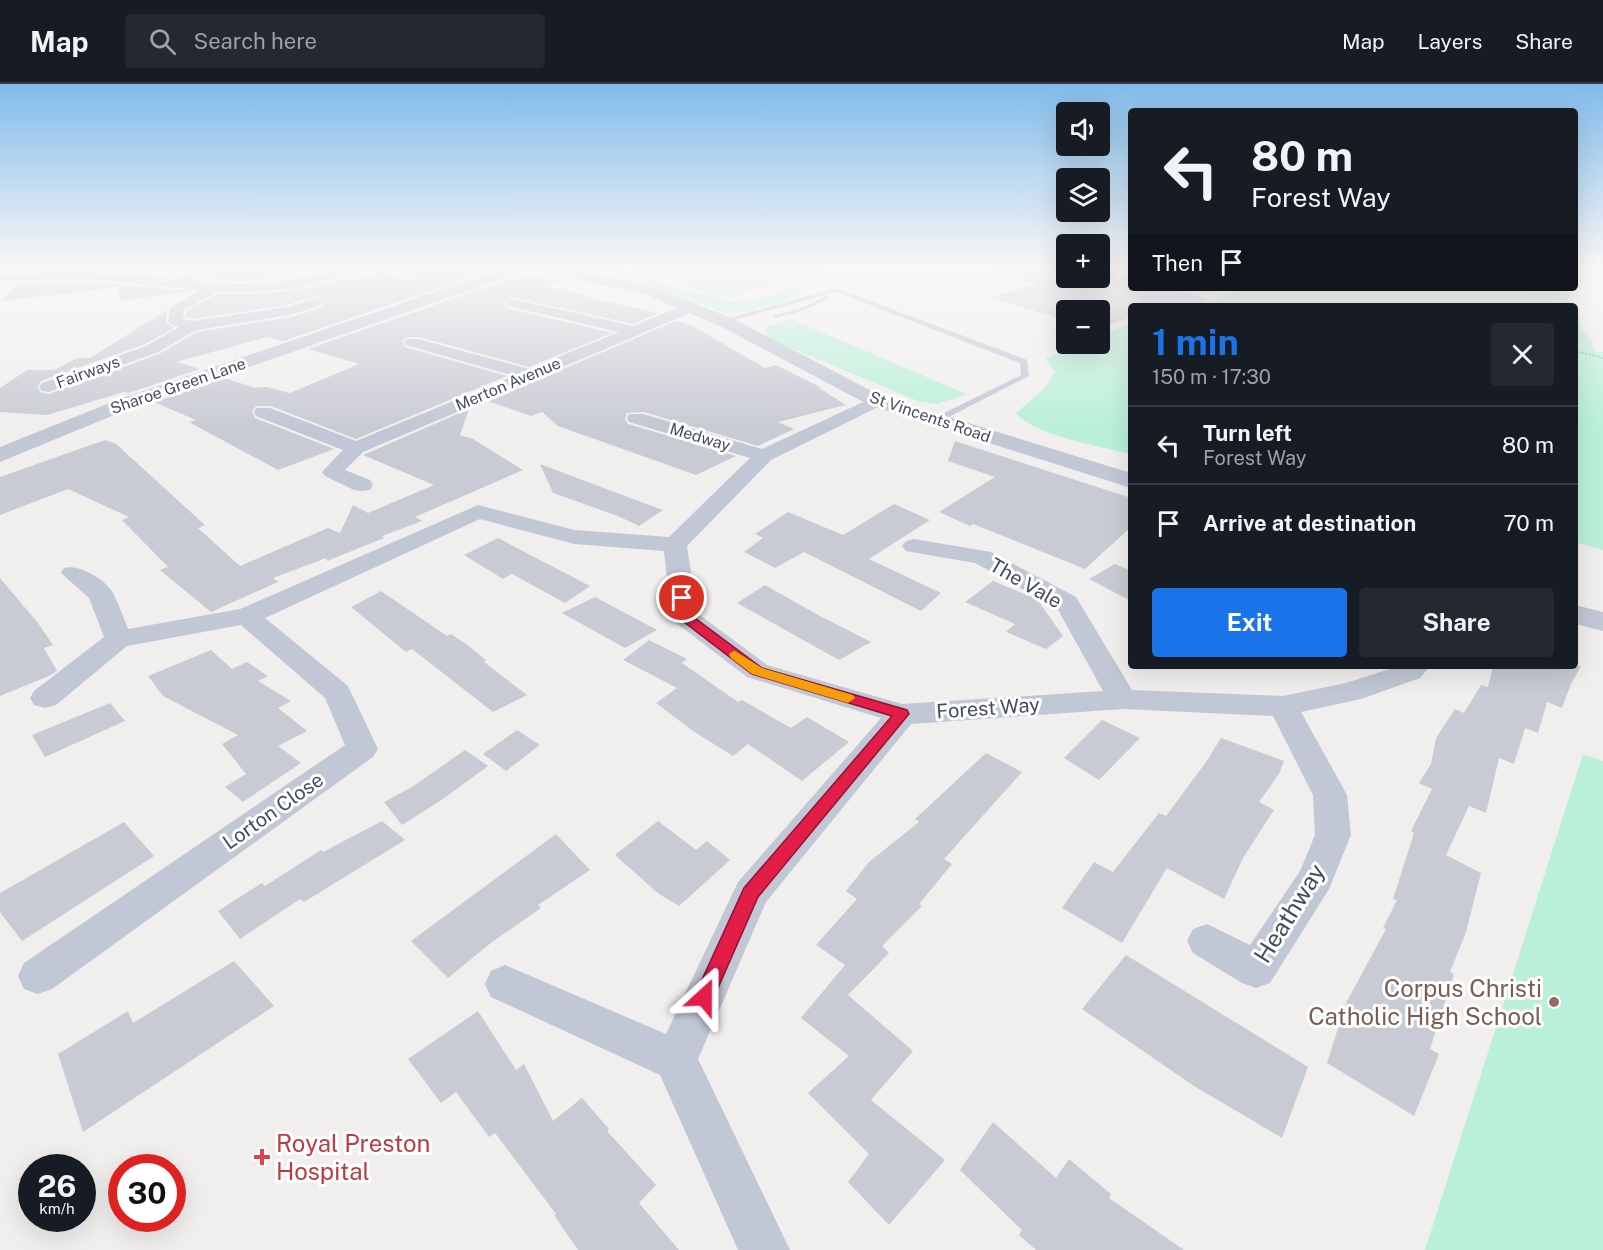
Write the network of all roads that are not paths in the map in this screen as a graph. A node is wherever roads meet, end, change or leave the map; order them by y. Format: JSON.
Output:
{"nodes":[{"id":1,"x":175,"y":319,"type":"edge"},
{"id":2,"x":235,"y":319,"type":"edge"},
{"id":3,"x":370,"y":319,"type":"edge"},
{"id":4,"x":584,"y":319,"type":"edge"},
{"id":5,"x":662,"y":319,"type":"edge"},
{"id":6,"x":720,"y":319,"type":"edge"},
{"id":7,"x":744,"y":319,"type":"edge"},
{"id":8,"x":913,"y":319,"type":"edge"},
{"id":9,"x":758,"y":321,"type":"dead end"},
{"id":10,"x":730,"y":324,"type":"junction"},
{"id":11,"x":192,"y":326,"type":"junction"},
{"id":12,"x":634,"y":331,"type":"junction"},
{"id":13,"x":412,"y":342,"type":"dead end"},
{"id":14,"x":530,"y":375,"type":"junction"},
{"id":15,"x":48,"y":387,"type":"dead end"},
{"id":16,"x":876,"y":400,"type":"junction"},
{"id":17,"x":263,"y":412,"type":"dead end"},
{"id":18,"x":636,"y":418,"type":"dead end"},
{"id":19,"x":935,"y":421,"type":"junction"},
{"id":20,"x":356,"y":448,"type":"junction"},
{"id":21,"x":0,"y":454,"type":"edge"},
{"id":22,"x":764,"y":456,"type":"junction"},
{"id":23,"x":1128,"y":480,"type":"edge"},
{"id":24,"x":362,"y":485,"type":"dead end"},
{"id":25,"x":675,"y":545,"type":"junction"},
{"id":26,"x":914,"y":546,"type":"dead end"},
{"id":27,"x":73,"y":573,"type":"dead end"},
{"id":28,"x":1578,"y":615,"type":"edge"},
{"id":29,"x":248,"y":616,"type":"junction"},
{"id":30,"x":1603,"y":622,"type":"edge"},
{"id":31,"x":118,"y":639,"type":"junction"},
{"id":32,"x":1413,"y":669,"type":"edge"},
{"id":33,"x":45,"y":698,"type":"dead end"},
{"id":34,"x":1123,"y":699,"type":"junction"},
{"id":35,"x":1283,"y":706,"type":"junction"},
{"id":36,"x":902,"y":714,"type":"junction"},
{"id":37,"x":1207,"y":941,"type":"dead end"},
{"id":38,"x":38,"y":976,"type":"dead end"},
{"id":39,"x":505,"y":984,"type":"dead end"},
{"id":40,"x":676,"y":1060,"type":"junction"},
{"id":41,"x":764,"y":1250,"type":"edge"}],
"edges":[{"from":1,"to":11,"type":"street"},
{"from":2,"to":11,"type":"street","name":"Fairways"},
{"from":3,"to":21,"type":"street","name":"Sharoe Green Lane"},
{"from":4,"to":12,"type":"street"},
{"from":5,"to":12,"type":"street","name":"Merton Avenue"},
{"from":6,"to":10,"type":"street","name":"St Vincents Road"},
{"from":7,"to":10,"type":"lane"},
{"from":8,"to":19,"type":"lane"},
{"from":9,"to":10,"type":"lane"},
{"from":10,"to":16,"type":"street","name":"St Vincents Road"},
{"from":11,"to":15,"type":"street","name":"Fairways"},
{"from":12,"to":14,"type":"street","name":"Merton Avenue"},
{"from":13,"to":14,"type":"street"},
{"from":14,"to":20,"type":"street","name":"Merton Avenue"},
{"from":16,"to":19,"type":"street","name":"St Vincents Road"},
{"from":16,"to":22,"type":"street"},
{"from":17,"to":20,"type":"street"},
{"from":18,"to":22,"type":"street","name":"Medway"},
{"from":19,"to":23,"type":"street","name":"St Vincents Road"},
{"from":20,"to":24,"type":"street","name":"Merton Avenue"},
{"from":22,"to":25,"type":"street"},
{"from":25,"to":29,"type":"street"},
{"from":25,"to":36,"type":"street","name":"Forest Way"},
{"from":26,"to":34,"type":"street","name":"The Vale"},
{"from":27,"to":31,"type":"street"},
{"from":28,"to":30,"type":"street"},
{"from":29,"to":31,"type":"street"},
{"from":29,"to":38,"type":"street","name":"Lorton Close"},
{"from":31,"to":33,"type":"street"},
{"from":32,"to":35,"type":"street","name":"Forest Way"},
{"from":34,"to":35,"type":"street","name":"Forest Way"},
{"from":34,"to":36,"type":"street","name":"Forest Way"},
{"from":35,"to":37,"type":"street","name":"Heathway"},
{"from":36,"to":40,"type":"street"},
{"from":39,"to":40,"type":"street"},
{"from":40,"to":41,"type":"street"}]}
